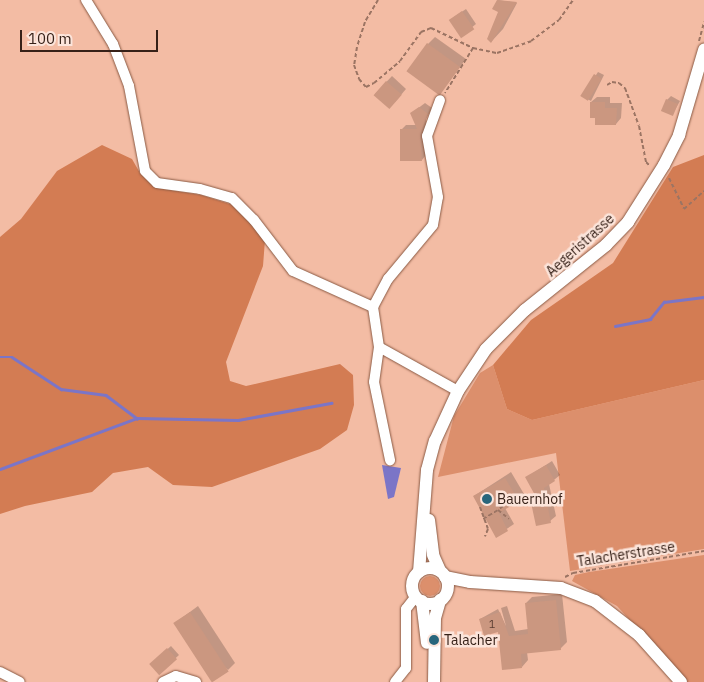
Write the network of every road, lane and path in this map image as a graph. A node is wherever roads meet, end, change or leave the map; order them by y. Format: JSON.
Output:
{"nodes":[{"id":1,"x":86,"y":0,"type":"edge"},
{"id":2,"x":378,"y":0,"type":"edge"},
{"id":3,"x":573,"y":0,"type":"edge"},
{"id":4,"x":473,"y":48,"type":"junction"},
{"id":5,"x":704,"y":50,"type":"edge"},
{"id":6,"x":607,"y":85,"type":"dead end"},
{"id":7,"x":440,"y":100,"type":"joint"},
{"id":8,"x":660,"y":172,"type":"junction"},
{"id":9,"x":704,"y":191,"type":"edge"},
{"id":10,"x":373,"y":307,"type":"junction"},
{"id":11,"x":379,"y":346,"type":"junction"},
{"id":12,"x":458,"y":391,"type":"junction"},
{"id":13,"x":448,"y":410,"type":"junction"},
{"id":14,"x":390,"y":460,"type":"dead end"},
{"id":15,"x":503,"y":506,"type":"dead end"},
{"id":16,"x":480,"y":507,"type":"dead end"},
{"id":17,"x":498,"y":510,"type":"junction"},
{"id":18,"x":483,"y":519,"type":"junction"},
{"id":19,"x":509,"y":519,"type":"dead end"},
{"id":20,"x":485,"y":536,"type":"dead end"},
{"id":21,"x":704,"y":551,"type":"edge"},
{"id":22,"x":419,"y":572,"type":"junction"},
{"id":23,"x":443,"y":574,"type":"junction"},
{"id":24,"x":495,"y":583,"type":"junction"},
{"id":25,"x":564,"y":589,"type":"junction"},
{"id":26,"x":443,"y":598,"type":"junction"},
{"id":27,"x":419,"y":599,"type":"junction"},
{"id":28,"x":0,"y":672,"type":"edge"},
{"id":29,"x":20,"y":682,"type":"edge"},
{"id":30,"x":163,"y":682,"type":"edge"},
{"id":31,"x":196,"y":682,"type":"edge"},
{"id":32,"x":396,"y":682,"type":"edge"},
{"id":33,"x":428,"y":682,"type":"edge"},
{"id":34,"x":434,"y":682,"type":"edge"},
{"id":35,"x":681,"y":682,"type":"edge"}],
"edges":[{"from":1,"to":10,"type":"street"},
{"from":2,"to":4,"type":"path"},
{"from":3,"to":4,"type":"path"},
{"from":4,"to":7,"type":"path"},
{"from":5,"to":8,"type":"main road","name":"Aegeristrasse"},
{"from":6,"to":8,"type":"path"},
{"from":7,"to":10,"type":"street"},
{"from":8,"to":9,"type":"path"},
{"from":8,"to":12,"type":"main road","name":"Aegeristrasse"},
{"from":10,"to":11,"type":"street"},
{"from":11,"to":12,"type":"street"},
{"from":11,"to":14,"type":"street"},
{"from":12,"to":13,"type":"main road","name":"Aegeristrasse"},
{"from":13,"to":22,"type":"main road","name":"Aegeristrasse"},
{"from":13,"to":23,"type":"main road","name":"Aegeristrasse"},
{"from":15,"to":17,"type":"path"},
{"from":16,"to":18,"type":"path"},
{"from":17,"to":18,"type":"path"},
{"from":17,"to":19,"type":"path"},
{"from":18,"to":20,"type":"path"},
{"from":21,"to":25,"type":"path","name":"Talacherstrasse"},
{"from":22,"to":23,"type":"main road"},
{"from":22,"to":27,"type":"main road","name":"Aegeristrasse"},
{"from":23,"to":24,"type":"main road"},
{"from":23,"to":26,"type":"main road","name":"Aegeristrasse"},
{"from":24,"to":25,"type":"main road"},
{"from":24,"to":26,"type":"main road"},
{"from":25,"to":35,"type":"main road"},
{"from":26,"to":27,"type":"main road"},
{"from":26,"to":34,"type":"main road","name":"Aegeristrasse"},
{"from":27,"to":32,"type":"street"},
{"from":27,"to":33,"type":"main road","name":"Aegeristrasse"},
{"from":28,"to":29,"type":"street"},
{"from":30,"to":31,"type":"street"}]}
